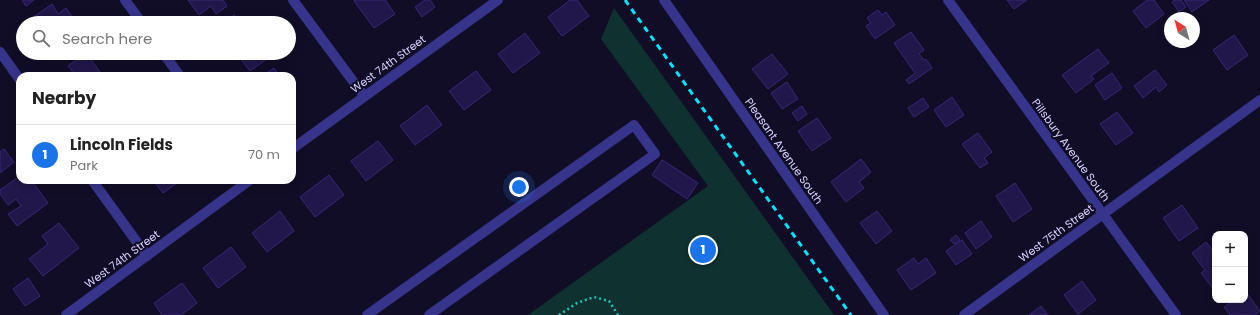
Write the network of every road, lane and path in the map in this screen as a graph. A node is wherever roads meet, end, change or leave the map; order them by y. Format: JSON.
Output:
{"nodes":[{"id":1,"x":125,"y":0,"type":"edge"},
{"id":2,"x":293,"y":0,"type":"edge"},
{"id":3,"x":498,"y":0,"type":"edge"},
{"id":4,"x":664,"y":0,"type":"edge"},
{"id":5,"x":948,"y":0,"type":"edge"},
{"id":6,"x":137,"y":16,"type":"edge"},
{"id":7,"x":0,"y":52,"type":"edge"},
{"id":8,"x":168,"y":60,"type":"edge"},
{"id":9,"x":177,"y":72,"type":"edge"},
{"id":10,"x":16,"y":74,"type":"edge"},
{"id":11,"x":364,"y":96,"type":"junction"},
{"id":12,"x":1260,"y":100,"type":"edge"},
{"id":13,"x":296,"y":146,"type":"edge"},
{"id":14,"x":95,"y":184,"type":"edge"},
{"id":15,"x":245,"y":184,"type":"edge"},
{"id":16,"x":1103,"y":214,"type":"junction"},
{"id":17,"x":147,"y":256,"type":"junction"},
{"id":18,"x":66,"y":315,"type":"edge"},
{"id":19,"x":367,"y":315,"type":"edge"},
{"id":20,"x":429,"y":315,"type":"edge"},
{"id":21,"x":560,"y":315,"type":"edge"},
{"id":22,"x":618,"y":315,"type":"edge"},
{"id":23,"x":884,"y":315,"type":"edge"},
{"id":24,"x":964,"y":315,"type":"edge"},
{"id":25,"x":1176,"y":315,"type":"edge"}],
"edges":[{"from":1,"to":6,"type":"street"},
{"from":2,"to":11,"type":"street"},
{"from":3,"to":11,"type":"street","name":"West 74th Street"},
{"from":4,"to":23,"type":"street","name":"Pleasant Avenue South"},
{"from":5,"to":16,"type":"street","name":"Pillsbury Avenue South"},
{"from":7,"to":10,"type":"street"},
{"from":8,"to":9,"type":"street"},
{"from":11,"to":13,"type":"street","name":"West 74th Street"},
{"from":12,"to":16,"type":"street","name":"West 75th Street"},
{"from":14,"to":17,"type":"street"},
{"from":15,"to":17,"type":"street","name":"West 74th Street"},
{"from":16,"to":24,"type":"street","name":"West 75th Street"},
{"from":16,"to":25,"type":"street","name":"Pillsbury Avenue South"},
{"from":17,"to":18,"type":"street","name":"West 74th Street"},
{"from":19,"to":20,"type":"street"},
{"from":21,"to":22,"type":"path"}]}
